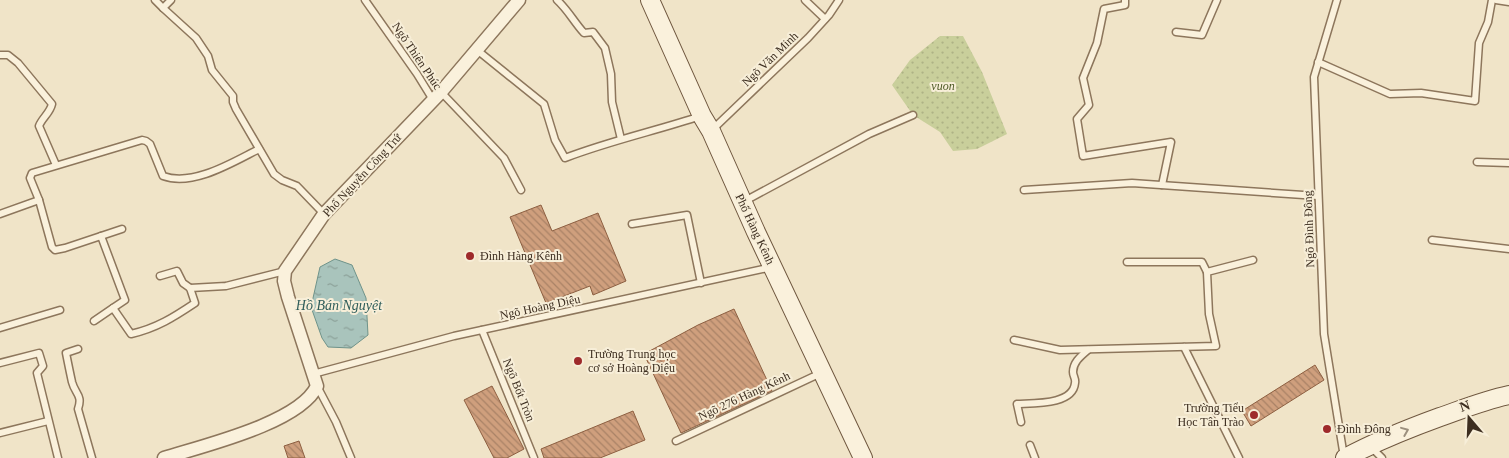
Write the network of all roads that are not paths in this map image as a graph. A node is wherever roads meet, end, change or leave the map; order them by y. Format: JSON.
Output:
{"nodes":[{"id":1,"x":155,"y":0,"type":"edge"},
{"id":2,"x":171,"y":0,"type":"edge"},
{"id":3,"x":365,"y":0,"type":"edge"},
{"id":4,"x":519,"y":0,"type":"edge"},
{"id":5,"x":557,"y":0,"type":"edge"},
{"id":6,"x":650,"y":0,"type":"edge"},
{"id":7,"x":804,"y":0,"type":"edge"},
{"id":8,"x":839,"y":0,"type":"edge"},
{"id":9,"x":1126,"y":0,"type":"edge"},
{"id":10,"x":1217,"y":0,"type":"edge"},
{"id":11,"x":1337,"y":0,"type":"edge"},
{"id":12,"x":1492,"y":0,"type":"edge"},
{"id":13,"x":1496,"y":0,"type":"edge"},
{"id":14,"x":1509,"y":2,"type":"edge"},
{"id":15,"x":163,"y":8,"type":"junction"},
{"id":16,"x":825,"y":19,"type":"junction"},
{"id":17,"x":1176,"y":32,"type":"dead end"},
{"id":18,"x":477,"y":50,"type":"junction"},
{"id":19,"x":0,"y":55,"type":"edge"},
{"id":20,"x":1318,"y":62,"type":"junction"},
{"id":21,"x":437,"y":96,"type":"junction"},
{"id":22,"x":913,"y":115,"type":"dead end"},
{"id":23,"x":707,"y":123,"type":"junction"},
{"id":24,"x":621,"y":139,"type":"junction"},
{"id":25,"x":259,"y":149,"type":"junction"},
{"id":26,"x":1477,"y":162,"type":"dead end"},
{"id":27,"x":1509,"y":163,"type":"edge"},
{"id":28,"x":56,"y":165,"type":"junction"},
{"id":29,"x":1162,"y":185,"type":"junction"},
{"id":30,"x":521,"y":190,"type":"dead end"},
{"id":31,"x":1024,"y":190,"type":"dead end"},
{"id":32,"x":1318,"y":196,"type":"junction"},
{"id":33,"x":39,"y":200,"type":"junction"},
{"id":34,"x":742,"y":202,"type":"junction"},
{"id":35,"x":0,"y":214,"type":"edge"},
{"id":36,"x":324,"y":214,"type":"junction"},
{"id":37,"x":632,"y":224,"type":"dead end"},
{"id":38,"x":122,"y":229,"type":"dead end"},
{"id":39,"x":101,"y":236,"type":"junction"},
{"id":40,"x":1432,"y":240,"type":"dead end"},
{"id":41,"x":1509,"y":249,"type":"edge"},
{"id":42,"x":1253,"y":260,"type":"dead end"},
{"id":43,"x":1128,"y":262,"type":"dead end"},
{"id":44,"x":773,"y":267,"type":"junction"},
{"id":45,"x":285,"y":270,"type":"junction"},
{"id":46,"x":1207,"y":272,"type":"junction"},
{"id":47,"x":160,"y":276,"type":"dead end"},
{"id":48,"x":702,"y":283,"type":"junction"},
{"id":49,"x":190,"y":288,"type":"junction"},
{"id":50,"x":113,"y":308,"type":"junction"},
{"id":51,"x":60,"y":310,"type":"dead end"},
{"id":52,"x":94,"y":321,"type":"dead end"},
{"id":53,"x":0,"y":328,"type":"edge"},
{"id":54,"x":482,"y":330,"type":"junction"},
{"id":55,"x":1014,"y":340,"type":"dead end"},
{"id":56,"x":1184,"y":347,"type":"junction"},
{"id":57,"x":78,"y":349,"type":"dead end"},
{"id":58,"x":1088,"y":350,"type":"junction"},
{"id":59,"x":0,"y":363,"type":"edge"},
{"id":60,"x":822,"y":372,"type":"junction"},
{"id":61,"x":315,"y":380,"type":"junction"},
{"id":62,"x":1509,"y":395,"type":"edge"},
{"id":63,"x":48,"y":421,"type":"junction"},
{"id":64,"x":1021,"y":422,"type":"dead end"},
{"id":65,"x":0,"y":433,"type":"edge"},
{"id":66,"x":676,"y":441,"type":"dead end"},
{"id":67,"x":1369,"y":445,"type":"junction"},
{"id":68,"x":1030,"y":446,"type":"dead end"},
{"id":69,"x":201,"y":453,"type":"edge"},
{"id":70,"x":58,"y":458,"type":"edge"},
{"id":71,"x":92,"y":458,"type":"edge"},
{"id":72,"x":164,"y":458,"type":"edge"},
{"id":73,"x":351,"y":458,"type":"edge"},
{"id":74,"x":534,"y":458,"type":"edge"},
{"id":75,"x":863,"y":458,"type":"edge"},
{"id":76,"x":1035,"y":458,"type":"edge"},
{"id":77,"x":1239,"y":458,"type":"edge"},
{"id":78,"x":1345,"y":458,"type":"edge"},
{"id":79,"x":1382,"y":458,"type":"edge"}],
"edges":[{"from":1,"to":15,"type":"lane"},
{"from":2,"to":15,"type":"lane"},
{"from":3,"to":21,"type":"lane","name":"Ngõ Thiên Phúc"},
{"from":4,"to":18,"type":"street","name":"Phố Nguyễn Công Trứ"},
{"from":5,"to":24,"type":"lane"},
{"from":6,"to":23,"type":"street","name":"Phố Hàng Kênh"},
{"from":7,"to":16,"type":"lane"},
{"from":8,"to":16,"type":"lane","name":"Ngõ Văn Minh"},
{"from":9,"to":29,"type":"lane"},
{"from":10,"to":17,"type":"lane"},
{"from":11,"to":20,"type":"lane","name":"Ngõ Đình Đông"},
{"from":12,"to":20,"type":"lane"},
{"from":13,"to":14,"type":"lane"},
{"from":15,"to":25,"type":"lane"},
{"from":16,"to":23,"type":"lane","name":"Ngõ Văn Minh"},
{"from":18,"to":21,"type":"street","name":"Phố Nguyễn Công Trứ"},
{"from":18,"to":24,"type":"lane"},
{"from":19,"to":28,"type":"lane"},
{"from":20,"to":32,"type":"lane","name":"Ngõ Đình Đông"},
{"from":21,"to":30,"type":"lane","name":"Ngõ Thiên Phúc"},
{"from":21,"to":36,"type":"street","name":"Phố Nguyễn Công Trứ"},
{"from":22,"to":34,"type":"lane"},
{"from":23,"to":24,"type":"lane"},
{"from":23,"to":34,"type":"street","name":"Phố Hàng Kênh"},
{"from":25,"to":28,"type":"lane"},
{"from":25,"to":36,"type":"lane"},
{"from":26,"to":27,"type":"lane"},
{"from":28,"to":33,"type":"lane"},
{"from":29,"to":31,"type":"lane"},
{"from":29,"to":32,"type":"lane"},
{"from":32,"to":78,"type":"lane","name":"Ngõ Đình Đông"},
{"from":33,"to":35,"type":"lane"},
{"from":33,"to":39,"type":"lane"},
{"from":34,"to":44,"type":"street","name":"Phố Hàng Kênh"},
{"from":36,"to":45,"type":"street","name":"Phố Nguyễn Công Trứ"},
{"from":37,"to":48,"type":"lane"},
{"from":38,"to":39,"type":"lane"},
{"from":39,"to":50,"type":"lane"},
{"from":40,"to":41,"type":"lane"},
{"from":42,"to":46,"type":"lane"},
{"from":43,"to":46,"type":"lane"},
{"from":44,"to":48,"type":"lane","name":"Ngõ Hoàng Diệu"},
{"from":44,"to":60,"type":"street","name":"Phố Hàng Kênh"},
{"from":45,"to":49,"type":"lane"},
{"from":45,"to":61,"type":"street"},
{"from":46,"to":56,"type":"lane"},
{"from":47,"to":49,"type":"lane"},
{"from":48,"to":54,"type":"lane","name":"Ngõ Hoàng Diệu"},
{"from":49,"to":50,"type":"lane"},
{"from":50,"to":52,"type":"lane"},
{"from":51,"to":53,"type":"lane"},
{"from":54,"to":61,"type":"lane","name":"Ngõ Hoàng Diệu"},
{"from":54,"to":74,"type":"lane","name":"Ngõ Bốt Tròn"},
{"from":55,"to":58,"type":"lane"},
{"from":56,"to":58,"type":"lane"},
{"from":56,"to":77,"type":"lane"},
{"from":57,"to":71,"type":"lane"},
{"from":58,"to":64,"type":"lane"},
{"from":59,"to":63,"type":"lane"},
{"from":60,"to":66,"type":"lane","name":"Ngõ 276 Hàng Kênh"},
{"from":60,"to":75,"type":"street","name":"Phố Hàng Kênh"},
{"from":61,"to":69,"type":"street"},
{"from":61,"to":73,"type":"lane"},
{"from":67,"to":62,"type":"street","one_way":true},
{"from":63,"to":65,"type":"lane"},
{"from":63,"to":70,"type":"lane"},
{"from":67,"to":78,"type":"street"},
{"from":67,"to":79,"type":"lane"},
{"from":68,"to":76,"type":"lane"},
{"from":69,"to":72,"type":"street"}]}
